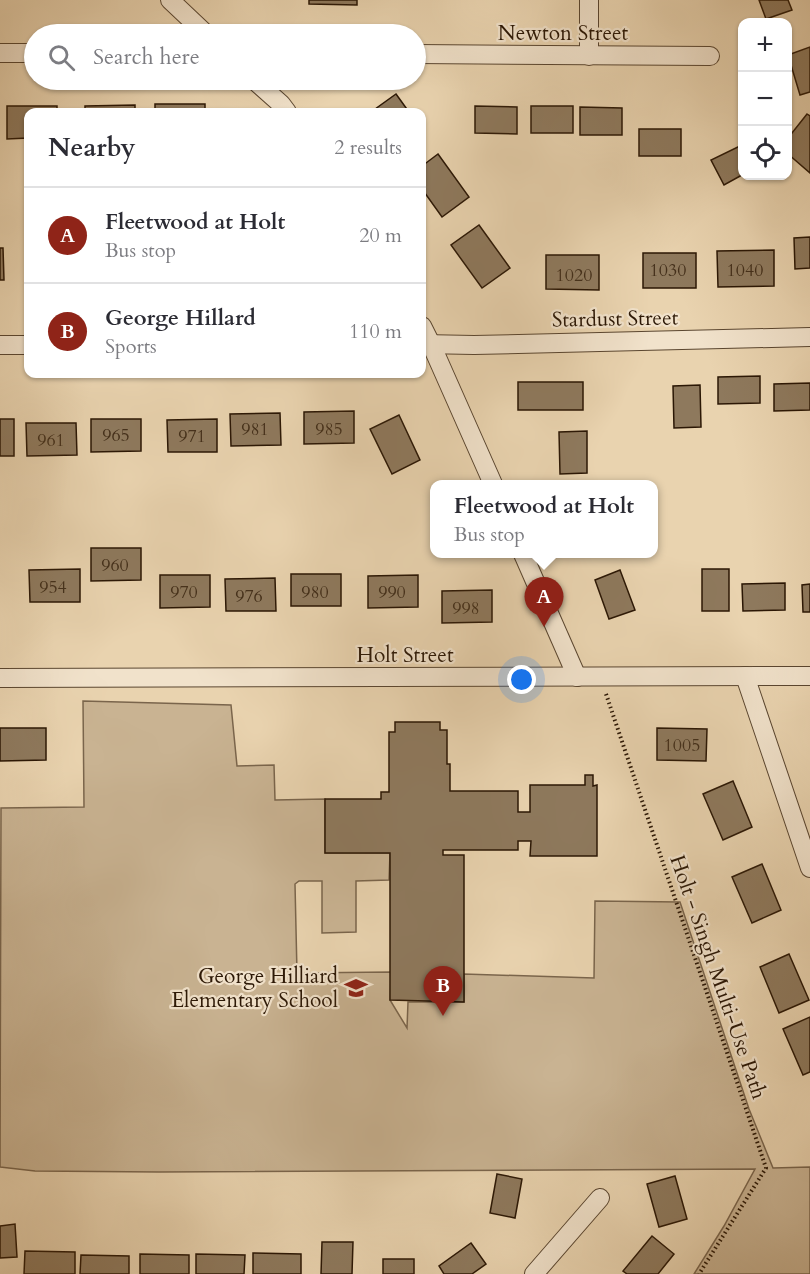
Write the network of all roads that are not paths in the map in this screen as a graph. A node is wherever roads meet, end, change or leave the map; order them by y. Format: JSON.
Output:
{"nodes":[{"id":1,"x":170,"y":0,"type":"edge"},
{"id":2,"x":589,"y":0,"type":"edge"},
{"id":3,"x":195,"y":24,"type":"edge"},
{"id":4,"x":0,"y":53,"type":"edge"},
{"id":5,"x":24,"y":53,"type":"edge"},
{"id":6,"x":426,"y":54,"type":"edge"},
{"id":7,"x":589,"y":56,"type":"junction"},
{"id":8,"x":710,"y":56,"type":"dead end"},
{"id":9,"x":265,"y":90,"type":"edge"},
{"id":10,"x":284,"y":108,"type":"edge"},
{"id":11,"x":810,"y":337,"type":"edge"},
{"id":12,"x":426,"y":344,"type":"edge"},
{"id":13,"x":0,"y":345,"type":"edge"},
{"id":14,"x":24,"y":345,"type":"edge"},
{"id":15,"x":491,"y":480,"type":"edge"},
{"id":16,"x":525,"y":558,"type":"edge"},
{"id":17,"x":745,"y":676,"type":"junction"},
{"id":18,"x":810,"y":676,"type":"edge"},
{"id":19,"x":577,"y":677,"type":"junction"},
{"id":20,"x":0,"y":678,"type":"edge"},
{"id":21,"x":810,"y":867,"type":"edge"},
{"id":22,"x":600,"y":1198,"type":"dead end"},
{"id":23,"x":534,"y":1274,"type":"edge"}],
"edges":[{"from":1,"to":3,"type":"street"},
{"from":2,"to":7,"type":"street"},
{"from":4,"to":5,"type":"street"},
{"from":6,"to":7,"type":"street","name":"Newton Street"},
{"from":7,"to":8,"type":"street","name":"Newton Street"},
{"from":9,"to":10,"type":"street"},
{"from":11,"to":12,"type":"street","name":"Stardust Street"},
{"from":12,"to":15,"type":"street"},
{"from":13,"to":14,"type":"street"},
{"from":16,"to":19,"type":"street"},
{"from":17,"to":18,"type":"street","name":"Holt Street"},
{"from":17,"to":19,"type":"street","name":"Holt Street"},
{"from":17,"to":21,"type":"street"},
{"from":19,"to":20,"type":"street","name":"Holt Street"},
{"from":22,"to":23,"type":"street"}]}
